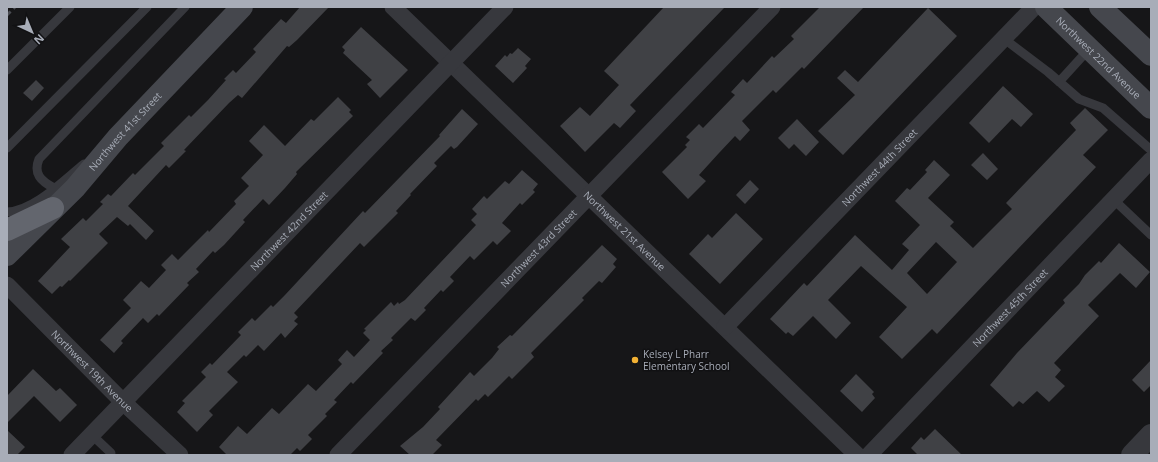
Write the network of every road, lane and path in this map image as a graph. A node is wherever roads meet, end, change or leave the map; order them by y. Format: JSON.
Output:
{"nodes":[{"id":1,"x":70,"y":7,"type":"edge"},
{"id":2,"x":147,"y":7,"type":"edge"},
{"id":3,"x":185,"y":7,"type":"edge"},
{"id":4,"x":242,"y":7,"type":"edge"},
{"id":5,"x":393,"y":7,"type":"edge"},
{"id":6,"x":505,"y":7,"type":"edge"},
{"id":7,"x":772,"y":7,"type":"edge"},
{"id":8,"x":1034,"y":7,"type":"edge"},
{"id":9,"x":1046,"y":7,"type":"edge"},
{"id":10,"x":1100,"y":7,"type":"edge"},
{"id":11,"x":1003,"y":38,"type":"junction"},
{"id":12,"x":1089,"y":49,"type":"junction"},
{"id":13,"x":1151,"y":56,"type":"edge"},
{"id":14,"x":451,"y":63,"type":"junction"},
{"id":15,"x":7,"y":70,"type":"edge"},
{"id":16,"x":1059,"y":82,"type":"junction"},
{"id":17,"x":1151,"y":108,"type":"edge"},
{"id":18,"x":7,"y":148,"type":"edge"},
{"id":19,"x":1151,"y":150,"type":"edge"},
{"id":20,"x":1151,"y":160,"type":"edge"},
{"id":21,"x":589,"y":196,"type":"junction"},
{"id":22,"x":54,"y":198,"type":"junction"},
{"id":23,"x":1113,"y":199,"type":"junction"},
{"id":24,"x":7,"y":212,"type":"edge"},
{"id":25,"x":7,"y":230,"type":"edge"},
{"id":26,"x":1151,"y":235,"type":"edge"},
{"id":27,"x":7,"y":255,"type":"edge"},
{"id":28,"x":7,"y":285,"type":"edge"},
{"id":29,"x":725,"y":327,"type":"junction"},
{"id":30,"x":123,"y":402,"type":"junction"},
{"id":31,"x":92,"y":435,"type":"junction"},
{"id":32,"x":1151,"y":435,"type":"edge"},
{"id":33,"x":111,"y":453,"type":"dead end"},
{"id":34,"x":72,"y":455,"type":"edge"},
{"id":35,"x":180,"y":455,"type":"edge"},
{"id":36,"x":338,"y":455,"type":"edge"},
{"id":37,"x":857,"y":455,"type":"edge"},
{"id":38,"x":870,"y":455,"type":"edge"},
{"id":39,"x":1132,"y":455,"type":"edge"}],
"edges":[{"from":1,"to":15,"type":"lane"},
{"from":2,"to":18,"type":"lane"},
{"from":3,"to":22,"type":"lane"},
{"from":4,"to":22,"type":"main road","name":"Northwest 41st Street"},
{"from":5,"to":14,"type":"street","name":"Northwest 21st Avenue"},
{"from":6,"to":14,"type":"street","name":"Northwest 42nd Street"},
{"from":7,"to":21,"type":"street","name":"Northwest 43rd Street"},
{"from":8,"to":11,"type":"street","name":"Northwest 44th Street"},
{"from":9,"to":12,"type":"main road","name":"Northwest 22nd Avenue"},
{"from":10,"to":13,"type":"main road"},
{"from":11,"to":16,"type":"lane"},
{"from":11,"to":29,"type":"street","name":"Northwest 44th Street"},
{"from":12,"to":16,"type":"lane"},
{"from":12,"to":17,"type":"main road","name":"Northwest 22nd Avenue"},
{"from":14,"to":21,"type":"street","name":"Northwest 21st Avenue"},
{"from":14,"to":30,"type":"street","name":"Northwest 42nd Street"},
{"from":16,"to":19,"type":"lane"},
{"from":20,"to":23,"type":"street","name":"Northwest 45th Street"},
{"from":21,"to":29,"type":"street","name":"Northwest 21st Avenue"},
{"from":21,"to":36,"type":"street","name":"Northwest 43rd Street"},
{"from":22,"to":24,"type":"lane"},
{"from":22,"to":25,"type":"highway"},
{"from":22,"to":27,"type":"main road","name":"Northwest 41st Street"},
{"from":23,"to":26,"type":"lane"},
{"from":23,"to":38,"type":"street","name":"Northwest 45th Street"},
{"from":28,"to":30,"type":"street","name":"Northwest 19th Avenue"},
{"from":29,"to":37,"type":"street","name":"Northwest 21st Avenue"},
{"from":30,"to":31,"type":"street","name":"Northwest 42nd Street"},
{"from":30,"to":35,"type":"street","name":"Northwest 19th Avenue"},
{"from":31,"to":33,"type":"lane"},
{"from":31,"to":34,"type":"street","name":"Northwest 42nd Street"},
{"from":32,"to":39,"type":"street"}]}
